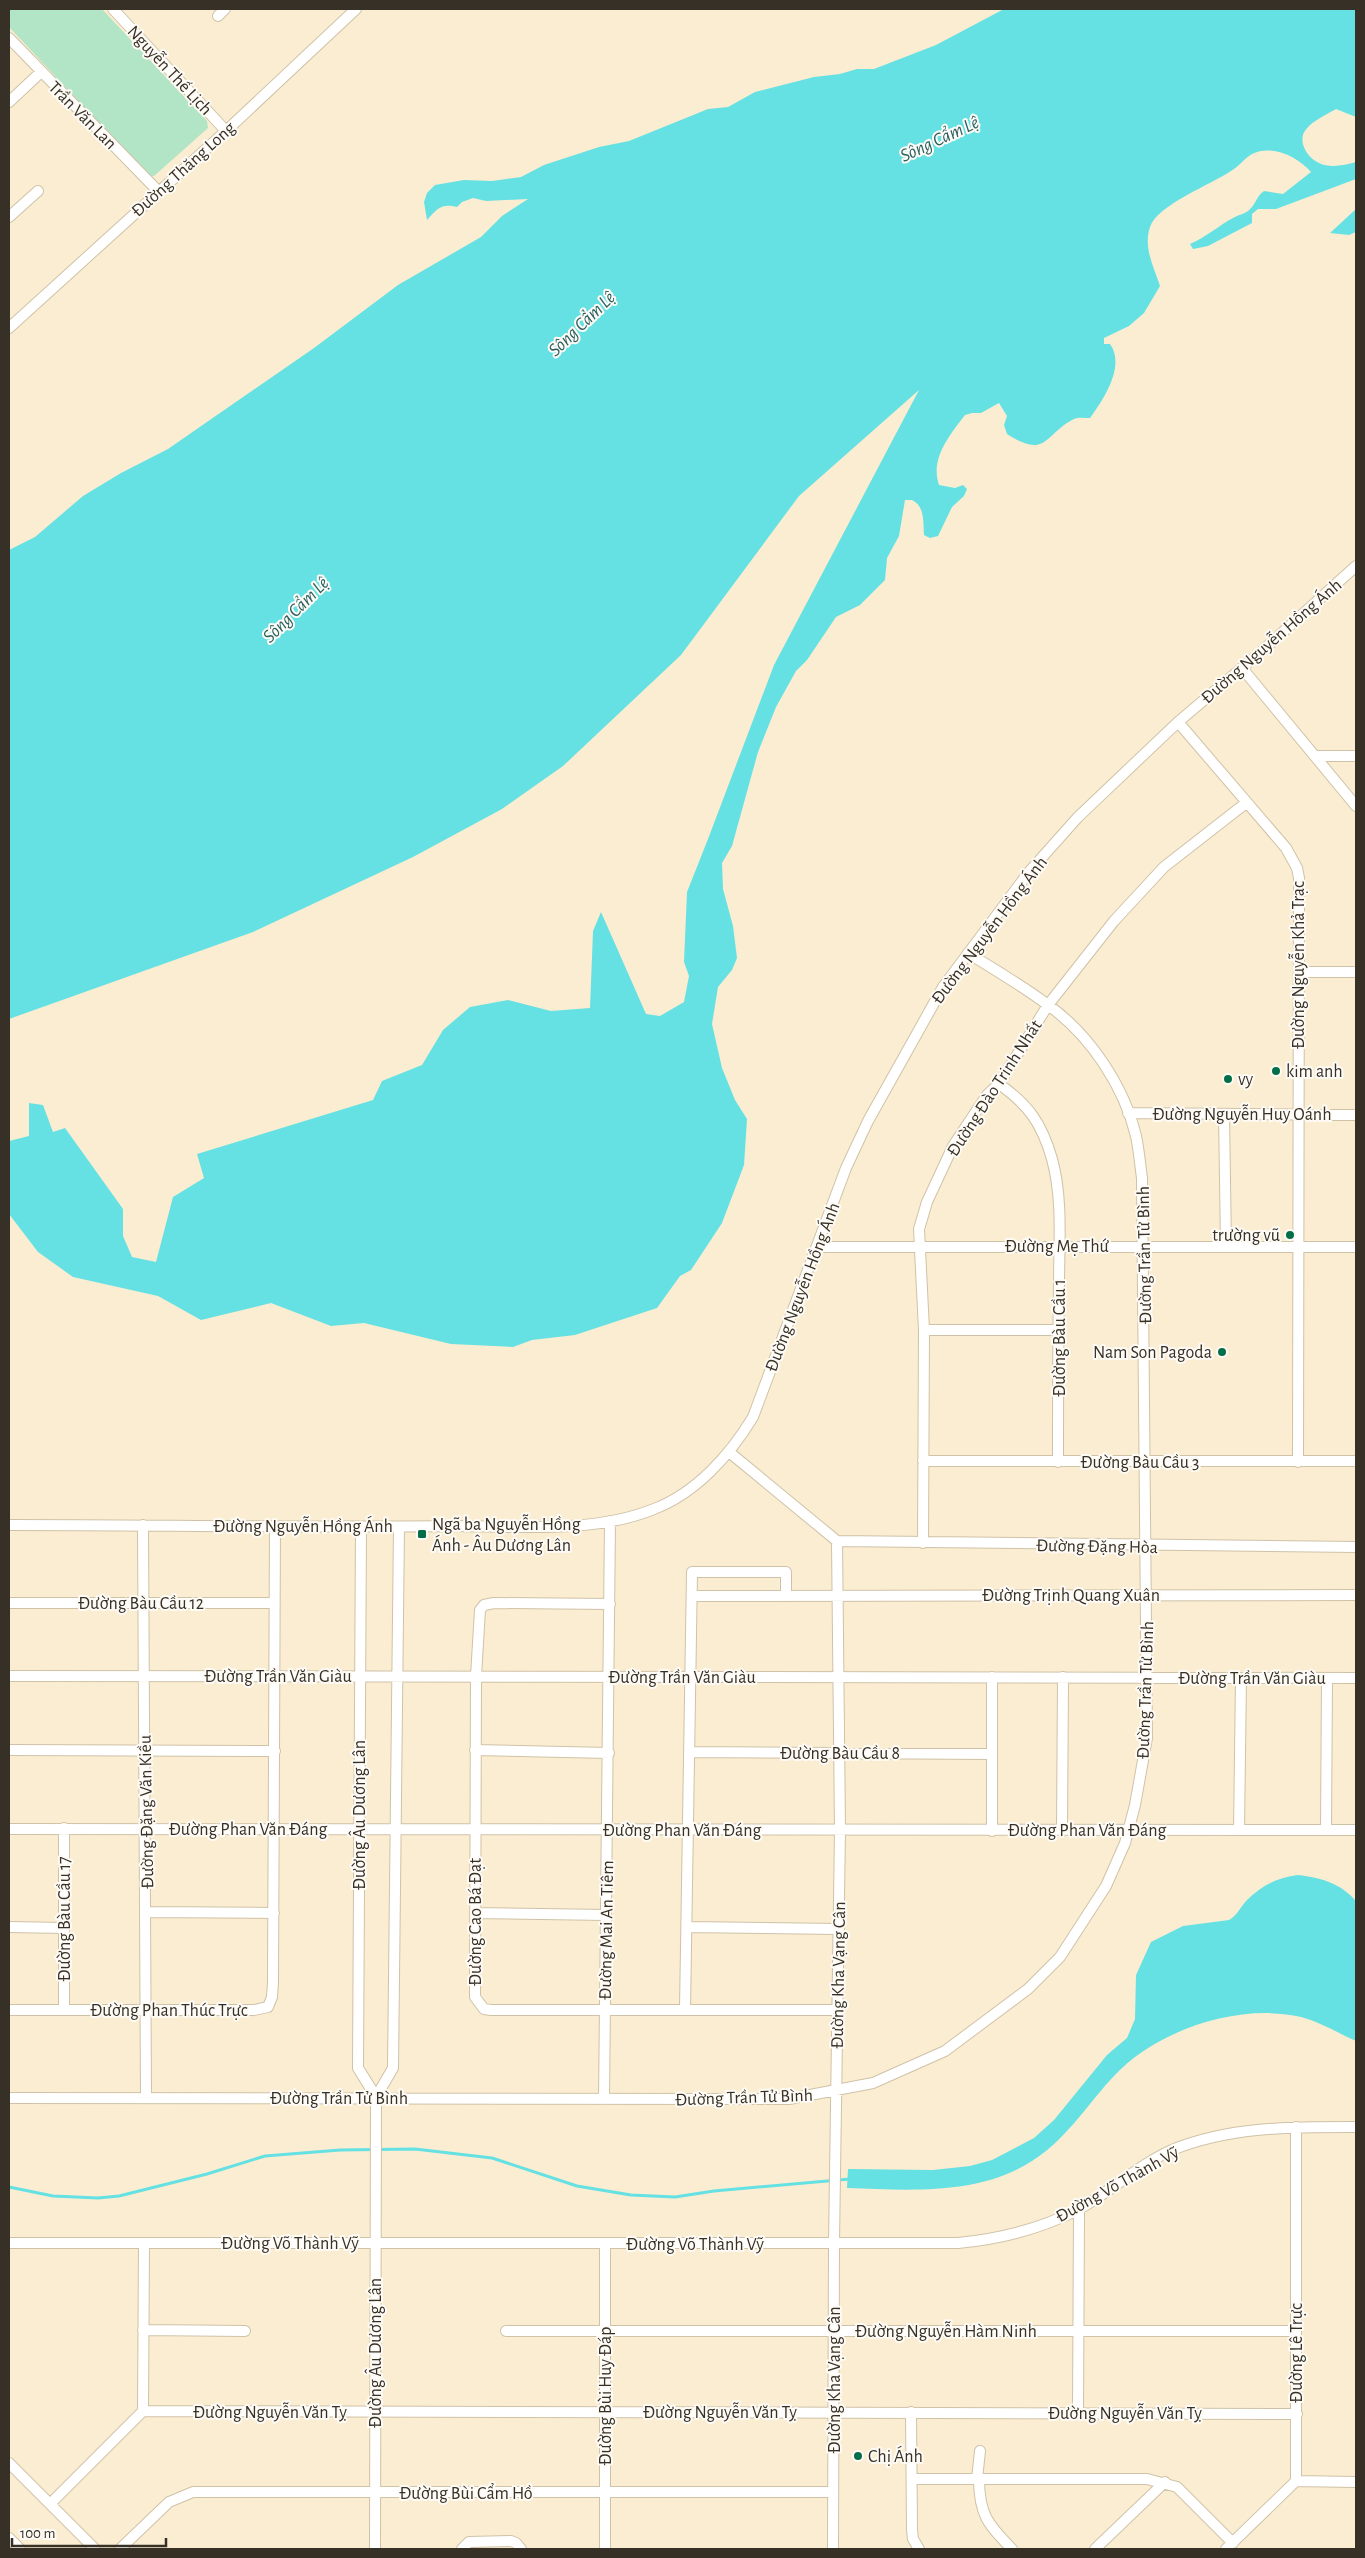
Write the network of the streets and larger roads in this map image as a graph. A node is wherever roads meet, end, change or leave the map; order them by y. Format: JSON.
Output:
{"nodes":[{"id":1,"x":113,"y":9,"type":"edge"},
{"id":2,"x":356,"y":9,"type":"edge"},
{"id":3,"x":9,"y":38,"type":"edge"},
{"id":4,"x":41,"y":72,"type":"junction"},
{"id":5,"x":9,"y":102,"type":"edge"},
{"id":6,"x":226,"y":131,"type":"junction"},
{"id":7,"x":38,"y":191,"type":"dead end"},
{"id":8,"x":158,"y":191,"type":"junction"},
{"id":9,"x":9,"y":218,"type":"edge"},
{"id":10,"x":9,"y":328,"type":"edge"},
{"id":11,"x":1356,"y":566,"type":"edge"},
{"id":12,"x":1242,"y":668,"type":"junction"},
{"id":13,"x":1178,"y":722,"type":"junction"},
{"id":14,"x":1315,"y":756,"type":"junction"},
{"id":15,"x":1356,"y":756,"type":"edge"},
{"id":16,"x":1246,"y":802,"type":"junction"},
{"id":17,"x":1356,"y":806,"type":"edge"},
{"id":18,"x":968,"y":953,"type":"junction"},
{"id":19,"x":1299,"y":972,"type":"junction"},
{"id":20,"x":1356,"y":972,"type":"edge"},
{"id":21,"x":1048,"y":1005,"type":"junction"},
{"id":22,"x":999,"y":1084,"type":"junction"},
{"id":23,"x":1128,"y":1113,"type":"junction"},
{"id":24,"x":1224,"y":1114,"type":"junction"},
{"id":25,"x":1297,"y":1114,"type":"junction"},
{"id":26,"x":1356,"y":1115,"type":"edge"},
{"id":27,"x":1059,"y":1246,"type":"junction"},
{"id":28,"x":1145,"y":1246,"type":"junction"},
{"id":29,"x":1226,"y":1246,"type":"junction"},
{"id":30,"x":1298,"y":1246,"type":"junction"},
{"id":31,"x":817,"y":1247,"type":"junction"},
{"id":32,"x":919,"y":1247,"type":"junction"},
{"id":33,"x":1356,"y":1247,"type":"edge"},
{"id":34,"x":924,"y":1330,"type":"junction"},
{"id":35,"x":1058,"y":1330,"type":"junction"},
{"id":36,"x":729,"y":1452,"type":"junction"},
{"id":37,"x":923,"y":1461,"type":"junction"},
{"id":38,"x":1058,"y":1462,"type":"junction"},
{"id":39,"x":1146,"y":1462,"type":"junction"},
{"id":40,"x":1298,"y":1462,"type":"junction"},
{"id":41,"x":1356,"y":1462,"type":"edge"},
{"id":42,"x":610,"y":1521,"type":"junction"},
{"id":43,"x":9,"y":1525,"type":"edge"},
{"id":44,"x":143,"y":1525,"type":"junction"},
{"id":45,"x":275,"y":1526,"type":"junction"},
{"id":46,"x":361,"y":1527,"type":"junction"},
{"id":47,"x":399,"y":1527,"type":"junction"},
{"id":48,"x":837,"y":1541,"type":"junction"},
{"id":49,"x":923,"y":1543,"type":"junction"},
{"id":50,"x":1146,"y":1547,"type":"junction"},
{"id":51,"x":1356,"y":1547,"type":"edge"},
{"id":52,"x":1147,"y":1595,"type":"junction"},
{"id":53,"x":1356,"y":1595,"type":"edge"},
{"id":54,"x":692,"y":1596,"type":"junction"},
{"id":55,"x":786,"y":1596,"type":"junction"},
{"id":56,"x":838,"y":1596,"type":"junction"},
{"id":57,"x":9,"y":1603,"type":"edge"},
{"id":58,"x":144,"y":1603,"type":"junction"},
{"id":59,"x":274,"y":1603,"type":"junction"},
{"id":60,"x":610,"y":1604,"type":"junction"},
{"id":61,"x":144,"y":1675,"type":"junction"},
{"id":62,"x":9,"y":1676,"type":"edge"},
{"id":63,"x":276,"y":1676,"type":"junction"},
{"id":64,"x":360,"y":1676,"type":"junction"},
{"id":65,"x":398,"y":1676,"type":"junction"},
{"id":66,"x":476,"y":1676,"type":"junction"},
{"id":67,"x":610,"y":1676,"type":"junction"},
{"id":68,"x":691,"y":1677,"type":"junction"},
{"id":69,"x":839,"y":1677,"type":"junction"},
{"id":70,"x":992,"y":1677,"type":"junction"},
{"id":71,"x":1063,"y":1677,"type":"junction"},
{"id":72,"x":1148,"y":1677,"type":"junction"},
{"id":73,"x":1241,"y":1678,"type":"junction"},
{"id":74,"x":1327,"y":1678,"type":"junction"},
{"id":75,"x":1356,"y":1678,"type":"edge"},
{"id":76,"x":9,"y":1750,"type":"edge"},
{"id":77,"x":475,"y":1750,"type":"junction"},
{"id":78,"x":275,"y":1751,"type":"junction"},
{"id":79,"x":145,"y":1752,"type":"junction"},
{"id":80,"x":690,"y":1752,"type":"junction"},
{"id":81,"x":609,"y":1753,"type":"junction"},
{"id":82,"x":840,"y":1753,"type":"junction"},
{"id":83,"x":991,"y":1754,"type":"junction"},
{"id":84,"x":64,"y":1828,"type":"junction"},
{"id":85,"x":9,"y":1829,"type":"edge"},
{"id":86,"x":146,"y":1829,"type":"junction"},
{"id":87,"x":275,"y":1829,"type":"junction"},
{"id":88,"x":359,"y":1830,"type":"junction"},
{"id":89,"x":396,"y":1830,"type":"junction"},
{"id":90,"x":475,"y":1830,"type":"junction"},
{"id":91,"x":608,"y":1830,"type":"junction"},
{"id":92,"x":689,"y":1830,"type":"junction"},
{"id":93,"x":840,"y":1830,"type":"junction"},
{"id":94,"x":992,"y":1830,"type":"junction"},
{"id":95,"x":1239,"y":1830,"type":"junction"},
{"id":96,"x":1326,"y":1830,"type":"junction"},
{"id":97,"x":1356,"y":1830,"type":"edge"},
{"id":98,"x":1062,"y":1831,"type":"junction"},
{"id":99,"x":1128,"y":1831,"type":"junction"},
{"id":100,"x":147,"y":1912,"type":"junction"},
{"id":101,"x":274,"y":1913,"type":"junction"},
{"id":102,"x":475,"y":1913,"type":"junction"},
{"id":103,"x":606,"y":1915,"type":"junction"},
{"id":104,"x":9,"y":1927,"type":"edge"},
{"id":105,"x":687,"y":1927,"type":"junction"},
{"id":106,"x":64,"y":1928,"type":"junction"},
{"id":107,"x":839,"y":1929,"type":"junction"},
{"id":108,"x":605,"y":2008,"type":"junction"},
{"id":109,"x":685,"y":2009,"type":"junction"},
{"id":110,"x":9,"y":2010,"type":"edge"},
{"id":111,"x":64,"y":2010,"type":"junction"},
{"id":112,"x":147,"y":2010,"type":"junction"},
{"id":113,"x":837,"y":2010,"type":"junction"},
{"id":114,"x":836,"y":2091,"type":"junction"},
{"id":115,"x":9,"y":2098,"type":"edge"},
{"id":116,"x":146,"y":2098,"type":"junction"},
{"id":117,"x":376,"y":2098,"type":"junction"},
{"id":118,"x":604,"y":2099,"type":"junction"},
{"id":119,"x":1356,"y":2126,"type":"edge"},
{"id":120,"x":1296,"y":2127,"type":"junction"},
{"id":121,"x":1079,"y":2209,"type":"junction"},
{"id":122,"x":9,"y":2243,"type":"edge"},
{"id":123,"x":144,"y":2243,"type":"junction"},
{"id":124,"x":834,"y":2243,"type":"junction"},
{"id":125,"x":375,"y":2244,"type":"junction"},
{"id":126,"x":605,"y":2244,"type":"junction"},
{"id":127,"x":143,"y":2330,"type":"junction"},
{"id":128,"x":506,"y":2330,"type":"dead end"},
{"id":129,"x":245,"y":2331,"type":"dead end"},
{"id":130,"x":605,"y":2331,"type":"junction"},
{"id":131,"x":834,"y":2331,"type":"junction"},
{"id":132,"x":1077,"y":2331,"type":"junction"},
{"id":133,"x":1296,"y":2331,"type":"junction"},
{"id":134,"x":143,"y":2412,"type":"junction"},
{"id":135,"x":375,"y":2412,"type":"junction"},
{"id":136,"x":605,"y":2412,"type":"junction"},
{"id":137,"x":833,"y":2412,"type":"junction"},
{"id":138,"x":911,"y":2412,"type":"junction"},
{"id":139,"x":1078,"y":2413,"type":"junction"},
{"id":140,"x":1296,"y":2414,"type":"junction"},
{"id":141,"x":980,"y":2451,"type":"dead end"},
{"id":142,"x":9,"y":2463,"type":"edge"},
{"id":143,"x":912,"y":2479,"type":"junction"},
{"id":144,"x":978,"y":2479,"type":"junction"},
{"id":145,"x":1165,"y":2482,"type":"junction"},
{"id":146,"x":1296,"y":2482,"type":"junction"},
{"id":147,"x":1356,"y":2482,"type":"edge"},
{"id":148,"x":833,"y":2492,"type":"junction"},
{"id":149,"x":375,"y":2493,"type":"junction"},
{"id":150,"x":605,"y":2493,"type":"junction"},
{"id":151,"x":50,"y":2504,"type":"junction"},
{"id":152,"x":9,"y":2538,"type":"edge"},
{"id":153,"x":1230,"y":2546,"type":"edge"},
{"id":154,"x":20,"y":2549,"type":"edge"},
{"id":155,"x":95,"y":2549,"type":"edge"},
{"id":156,"x":120,"y":2549,"type":"edge"},
{"id":157,"x":375,"y":2549,"type":"edge"},
{"id":158,"x":462,"y":2549,"type":"edge"},
{"id":159,"x":521,"y":2549,"type":"edge"},
{"id":160,"x":605,"y":2549,"type":"edge"},
{"id":161,"x":833,"y":2549,"type":"edge"},
{"id":162,"x":919,"y":2549,"type":"edge"},
{"id":163,"x":1012,"y":2549,"type":"edge"},
{"id":164,"x":1095,"y":2549,"type":"edge"}],
"edges":[{"from":1,"to":6,"type":"street","name":"Nguyễn Thế Lịch"},
{"from":2,"to":6,"type":"street","name":"Đường Thăng Long"},
{"from":3,"to":4,"type":"street","name":"Trần Văn Lan"},
{"from":4,"to":5,"type":"street"},
{"from":4,"to":8,"type":"street","name":"Trần Văn Lan"},
{"from":6,"to":8,"type":"street","name":"Đường Thăng Long"},
{"from":7,"to":9,"type":"street"},
{"from":8,"to":10,"type":"street","name":"Đường Thăng Long"},
{"from":11,"to":12,"type":"street","name":"Đường Nguyễn Hồng Ánh"},
{"from":12,"to":13,"type":"street","name":"Đường Nguyễn Hồng Ánh"},
{"from":12,"to":14,"type":"street"},
{"from":13,"to":16,"type":"street","name":"Đường Nguyễn Khả Trạc"},
{"from":13,"to":18,"type":"street","name":"Đường Nguyễn Hồng Ánh"},
{"from":14,"to":15,"type":"street"},
{"from":14,"to":17,"type":"street"},
{"from":16,"to":19,"type":"street","name":"Đường Nguyễn Khả Trạc"},
{"from":16,"to":21,"type":"street","name":"Đường Đào Trinh Nhất"},
{"from":18,"to":21,"type":"street","name":"Đường Trần Tử Bình"},
{"from":18,"to":31,"type":"street","name":"Đường Nguyễn Hồng Ánh"},
{"from":19,"to":20,"type":"street"},
{"from":19,"to":25,"type":"street","name":"Đường Nguyễn Khả Trạc"},
{"from":21,"to":22,"type":"street","name":"Đường Đào Trinh Nhất"},
{"from":21,"to":23,"type":"street","name":"Đường Trần Tử Bình"},
{"from":22,"to":27,"type":"street","name":"Đường Bàu Cầu 1"},
{"from":22,"to":32,"type":"street","name":"Đường Đào Trinh Nhất"},
{"from":23,"to":24,"type":"street","name":"Đường Nguyễn Huy Oánh"},
{"from":23,"to":28,"type":"street","name":"Đường Trần Tử Bình"},
{"from":24,"to":25,"type":"street","name":"Đường Nguyễn Huy Oánh"},
{"from":24,"to":29,"type":"street"},
{"from":25,"to":26,"type":"street","name":"Đường Nguyễn Huy Oánh"},
{"from":25,"to":30,"type":"street","name":"Đường Nguyễn Khả Trạc"},
{"from":27,"to":28,"type":"street","name":"Đường Mẹ Thứ"},
{"from":27,"to":32,"type":"street","name":"Đường Mẹ Thứ"},
{"from":27,"to":35,"type":"street","name":"Đường Bàu Cầu 1"},
{"from":28,"to":29,"type":"street","name":"Đường Mẹ Thứ"},
{"from":28,"to":39,"type":"street","name":"Đường Trần Tử Bình"},
{"from":29,"to":30,"type":"street","name":"Đường Mẹ Thứ"},
{"from":30,"to":33,"type":"street","name":"Đường Mẹ Thứ"},
{"from":30,"to":40,"type":"street","name":"Đường Nguyễn Khả Trạc"},
{"from":31,"to":32,"type":"street","name":"Đường Mẹ Thứ"},
{"from":31,"to":36,"type":"street","name":"Đường Nguyễn Hồng Ánh"},
{"from":32,"to":34,"type":"street","name":"Đường Đào Trinh Nhất"},
{"from":34,"to":35,"type":"street"},
{"from":34,"to":37,"type":"street","name":"Đường Đào Trinh Nhất"},
{"from":35,"to":38,"type":"street","name":"Đường Bàu Cầu 1"},
{"from":36,"to":42,"type":"street","name":"Đường Nguyễn Hồng Ánh"},
{"from":36,"to":48,"type":"street"},
{"from":37,"to":38,"type":"street","name":"Đường Bàu Cầu 3"},
{"from":37,"to":49,"type":"street","name":"Đường Đào Trinh Nhất"},
{"from":38,"to":39,"type":"street","name":"Đường Bàu Cầu 3"},
{"from":39,"to":40,"type":"street","name":"Đường Bàu Cầu 3"},
{"from":39,"to":50,"type":"street","name":"Đường Trần Tử Bình"},
{"from":40,"to":41,"type":"street","name":"Đường Bàu Cầu 3"},
{"from":42,"to":47,"type":"street","name":"Đường Nguyễn Hồng Ánh"},
{"from":42,"to":60,"type":"street","name":"Đường Mai An Tiêm"},
{"from":43,"to":44,"type":"street","name":"Đường Nguyễn Hồng Ánh"},
{"from":44,"to":45,"type":"street","name":"Đường Nguyễn Hồng Ánh"},
{"from":44,"to":58,"type":"street","name":"Đường Đặng Văn Kiều"},
{"from":45,"to":46,"type":"street","name":"Đường Nguyễn Hồng Ánh"},
{"from":45,"to":59,"type":"street","name":"Đường Phan Thúc Trực"},
{"from":46,"to":47,"type":"street","name":"Đường Nguyễn Hồng Ánh"},
{"from":46,"to":64,"type":"street","name":"Đường Âu Dương Lân"},
{"from":47,"to":65,"type":"street","name":"Đường Âu Dương Lân"},
{"from":48,"to":49,"type":"street","name":"Đường Đặng Hòa"},
{"from":48,"to":56,"type":"street","name":"Đường Kha Vạng Cân"},
{"from":49,"to":50,"type":"street","name":"Đường Đặng Hòa"},
{"from":50,"to":51,"type":"street","name":"Đường Đặng Hòa"},
{"from":50,"to":52,"type":"street","name":"Đường Trần Tử Bình"},
{"from":52,"to":53,"type":"street","name":"Đường Trịnh Quang Xuân"},
{"from":52,"to":56,"type":"street","name":"Đường Trịnh Quang Xuân"},
{"from":52,"to":72,"type":"street","name":"Đường Trần Tử Bình"},
{"from":54,"to":55,"type":"street","name":"Đường Trịnh Quang Xuân"},
{"from":54,"to":55,"type":"street"},
{"from":54,"to":68,"type":"street"},
{"from":55,"to":56,"type":"street","name":"Đường Trịnh Quang Xuân"},
{"from":56,"to":69,"type":"street","name":"Đường Kha Vạng Cân"},
{"from":57,"to":58,"type":"street","name":"Đường Bàu Cầu 12"},
{"from":58,"to":59,"type":"street","name":"Đường Bàu Cầu 12"},
{"from":58,"to":61,"type":"street","name":"Đường Đặng Văn Kiều"},
{"from":59,"to":63,"type":"street","name":"Đường Phan Thúc Trực"},
{"from":60,"to":66,"type":"street","name":"Đường Cao Bá Đạt"},
{"from":60,"to":67,"type":"street","name":"Đường Mai An Tiêm"},
{"from":61,"to":62,"type":"street","name":"Đường Trần Văn Giàu"},
{"from":61,"to":63,"type":"street","name":"Đường Trần Văn Giàu"},
{"from":61,"to":79,"type":"street","name":"Đường Đặng Văn Kiều"},
{"from":63,"to":64,"type":"street","name":"Đường Trần Văn Giàu"},
{"from":63,"to":78,"type":"street","name":"Đường Phan Thúc Trực"},
{"from":64,"to":65,"type":"street","name":"Đường Trần Văn Giàu"},
{"from":64,"to":88,"type":"street","name":"Đường Âu Dương Lân"},
{"from":65,"to":66,"type":"street","name":"Đường Trần Văn Giàu"},
{"from":65,"to":89,"type":"street","name":"Đường Âu Dương Lân"},
{"from":66,"to":67,"type":"street","name":"Đường Trần Văn Giàu"},
{"from":66,"to":77,"type":"street","name":"Đường Cao Bá Đạt"},
{"from":67,"to":68,"type":"street","name":"Đường Trần Văn Giàu"},
{"from":67,"to":81,"type":"street","name":"Đường Mai An Tiêm"},
{"from":68,"to":69,"type":"street","name":"Đường Trần Văn Giàu"},
{"from":68,"to":80,"type":"street"},
{"from":69,"to":70,"type":"street","name":"Đường Trần Văn Giàu"},
{"from":69,"to":82,"type":"street","name":"Đường Kha Vạng Cân"},
{"from":70,"to":71,"type":"street","name":"Đường Trần Văn Giàu"},
{"from":70,"to":83,"type":"street"},
{"from":71,"to":72,"type":"street","name":"Đường Trần Văn Giàu"},
{"from":71,"to":98,"type":"street"},
{"from":72,"to":73,"type":"street","name":"Đường Trần Văn Giàu"},
{"from":72,"to":99,"type":"street","name":"Đường Trần Tử Bình"},
{"from":73,"to":74,"type":"street","name":"Đường Trần Văn Giàu"},
{"from":73,"to":95,"type":"street"},
{"from":74,"to":75,"type":"street","name":"Đường Trần Văn Giàu"},
{"from":74,"to":96,"type":"street"},
{"from":76,"to":79,"type":"street"},
{"from":77,"to":81,"type":"street"},
{"from":77,"to":90,"type":"street","name":"Đường Cao Bá Đạt"},
{"from":78,"to":79,"type":"street"},
{"from":78,"to":87,"type":"street","name":"Đường Phan Thúc Trực"},
{"from":79,"to":86,"type":"street","name":"Đường Đặng Văn Kiều"},
{"from":80,"to":82,"type":"street","name":"Đường Bàu Cầu 8"},
{"from":80,"to":92,"type":"street"},
{"from":81,"to":91,"type":"street","name":"Đường Mai An Tiêm"},
{"from":82,"to":83,"type":"street","name":"Đường Bàu Cầu 8"},
{"from":82,"to":93,"type":"street","name":"Đường Kha Vạng Cân"},
{"from":83,"to":94,"type":"street"},
{"from":84,"to":85,"type":"street","name":"Đường Phan Văn Đáng"},
{"from":84,"to":86,"type":"street","name":"Đường Phan Văn Đáng"},
{"from":84,"to":106,"type":"street","name":"Đường Bàu Cầu 17"},
{"from":86,"to":87,"type":"street","name":"Đường Phan Văn Đáng"},
{"from":86,"to":100,"type":"street","name":"Đường Đặng Văn Kiều"},
{"from":87,"to":88,"type":"street","name":"Đường Phan Văn Đáng"},
{"from":87,"to":101,"type":"street","name":"Đường Phan Thúc Trực"},
{"from":88,"to":89,"type":"street","name":"Đường Phan Văn Đáng"},
{"from":88,"to":117,"type":"street","name":"Đường Âu Dương Lân"},
{"from":89,"to":90,"type":"street","name":"Đường Phan Văn Đáng"},
{"from":89,"to":117,"type":"street","name":"Đường Âu Dương Lân"},
{"from":90,"to":91,"type":"street","name":"Đường Phan Văn Đáng"},
{"from":90,"to":102,"type":"street","name":"Đường Cao Bá Đạt"},
{"from":91,"to":92,"type":"street","name":"Đường Phan Văn Đáng"},
{"from":91,"to":103,"type":"street","name":"Đường Mai An Tiêm"},
{"from":92,"to":93,"type":"street","name":"Đường Phan Văn Đáng"},
{"from":92,"to":105,"type":"street"},
{"from":93,"to":94,"type":"street","name":"Đường Phan Văn Đáng"},
{"from":93,"to":107,"type":"street","name":"Đường Kha Vạng Cân"},
{"from":94,"to":98,"type":"street","name":"Đường Phan Văn Đáng"},
{"from":95,"to":96,"type":"street","name":"Đường Phan Văn Đáng"},
{"from":95,"to":99,"type":"street","name":"Đường Phan Văn Đáng"},
{"from":96,"to":97,"type":"street","name":"Đường Phan Văn Đáng"},
{"from":98,"to":99,"type":"street","name":"Đường Phan Văn Đáng"},
{"from":99,"to":114,"type":"street","name":"Đường Trần Tử Bình"},
{"from":100,"to":101,"type":"street"},
{"from":100,"to":112,"type":"street","name":"Đường Đặng Văn Kiều"},
{"from":101,"to":112,"type":"street","name":"Đường Phan Thúc Trực"},
{"from":102,"to":103,"type":"street"},
{"from":102,"to":108,"type":"street","name":"Đường Cao Bá Đạt"},
{"from":103,"to":108,"type":"street","name":"Đường Mai An Tiêm"},
{"from":104,"to":106,"type":"street"},
{"from":105,"to":107,"type":"street"},
{"from":105,"to":109,"type":"street"},
{"from":106,"to":111,"type":"street","name":"Đường Bàu Cầu 17"},
{"from":107,"to":113,"type":"street","name":"Đường Kha Vạng Cân"},
{"from":108,"to":109,"type":"street","name":"Đường Cao Bá Đạt"},
{"from":108,"to":118,"type":"street","name":"Đường Mai An Tiêm"},
{"from":109,"to":113,"type":"street","name":"Đường Cao Bá Đạt"},
{"from":110,"to":111,"type":"street","name":"Đường Phan Thúc Trực"},
{"from":111,"to":112,"type":"street","name":"Đường Phan Thúc Trực"},
{"from":112,"to":116,"type":"street","name":"Đường Đặng Văn Kiều"},
{"from":113,"to":114,"type":"street","name":"Đường Kha Vạng Cân"},
{"from":114,"to":118,"type":"street","name":"Đường Trần Tử Bình"},
{"from":114,"to":124,"type":"street","name":"Đường Kha Vạng Cân"},
{"from":115,"to":116,"type":"street","name":"Đường Trần Tử Bình"},
{"from":116,"to":117,"type":"street","name":"Đường Trần Tử Bình"},
{"from":117,"to":118,"type":"street","name":"Đường Trần Tử Bình"},
{"from":117,"to":125,"type":"street","name":"Đường Âu Dương Lân"},
{"from":119,"to":120,"type":"street","name":"Đường Võ Thành Vỹ"},
{"from":120,"to":121,"type":"street","name":"Đường Võ Thành Vỹ"},
{"from":120,"to":133,"type":"street","name":"Đường Lê Trực"},
{"from":121,"to":124,"type":"street","name":"Đường Võ Thành Vỹ"},
{"from":121,"to":132,"type":"street"},
{"from":122,"to":123,"type":"street","name":"Đường Võ Thành Vỹ"},
{"from":123,"to":125,"type":"street","name":"Đường Võ Thành Vỹ"},
{"from":123,"to":127,"type":"street"},
{"from":124,"to":126,"type":"street","name":"Đường Võ Thành Vỹ"},
{"from":124,"to":131,"type":"street","name":"Đường Kha Vạng Cân"},
{"from":125,"to":126,"type":"street","name":"Đường Võ Thành Vỹ"},
{"from":125,"to":135,"type":"street","name":"Đường Âu Dương Lân"},
{"from":126,"to":130,"type":"street","name":"Đường Bùi Huy Đáp"},
{"from":127,"to":129,"type":"street"},
{"from":127,"to":134,"type":"street"},
{"from":128,"to":130,"type":"street","name":"Đường Nguyễn Hàm Ninh"},
{"from":130,"to":131,"type":"street","name":"Đường Nguyễn Hàm Ninh"},
{"from":130,"to":136,"type":"street","name":"Đường Bùi Huy Đáp"},
{"from":131,"to":132,"type":"street","name":"Đường Nguyễn Hàm Ninh"},
{"from":131,"to":137,"type":"street","name":"Đường Kha Vạng Cân"},
{"from":132,"to":133,"type":"street","name":"Đường Nguyễn Hàm Ninh"},
{"from":132,"to":139,"type":"street"},
{"from":133,"to":140,"type":"street","name":"Đường Lê Trực"},
{"from":134,"to":135,"type":"street","name":"Đường Nguyễn Văn Tỵ"},
{"from":134,"to":151,"type":"street"},
{"from":135,"to":136,"type":"street","name":"Đường Nguyễn Văn Tỵ"},
{"from":135,"to":149,"type":"street","name":"Đường Âu Dương Lân"},
{"from":136,"to":137,"type":"street","name":"Đường Nguyễn Văn Tỵ"},
{"from":136,"to":150,"type":"street","name":"Đường Bùi Huy Đáp"},
{"from":137,"to":138,"type":"street","name":"Đường Nguyễn Văn Tỵ"},
{"from":137,"to":148,"type":"street","name":"Đường Kha Vạng Cân"},
{"from":138,"to":139,"type":"street","name":"Đường Nguyễn Văn Tỵ"},
{"from":138,"to":143,"type":"street"},
{"from":139,"to":140,"type":"street","name":"Đường Nguyễn Văn Tỵ"},
{"from":140,"to":146,"type":"street","name":"Đường Lê Trực"},
{"from":141,"to":144,"type":"street"},
{"from":142,"to":151,"type":"street"},
{"from":143,"to":144,"type":"street"},
{"from":143,"to":162,"type":"street"},
{"from":144,"to":145,"type":"street"},
{"from":144,"to":163,"type":"street"},
{"from":145,"to":153,"type":"street"},
{"from":145,"to":164,"type":"street"},
{"from":146,"to":147,"type":"street"},
{"from":146,"to":153,"type":"street"},
{"from":148,"to":150,"type":"street","name":"Đường Bùi Cẩm Hồ"},
{"from":148,"to":161,"type":"street","name":"Đường Kha Vạng Cân"},
{"from":149,"to":150,"type":"street","name":"Đường Bùi Cẩm Hồ"},
{"from":149,"to":156,"type":"street","name":"Đường Bùi Cẩm Hồ"},
{"from":149,"to":157,"type":"street","name":"Đường Âu Dương Lân"},
{"from":150,"to":160,"type":"street","name":"Đường Bùi Huy Đáp"},
{"from":151,"to":155,"type":"street"},
{"from":152,"to":154,"type":"street"},
{"from":158,"to":159,"type":"street"}]}
